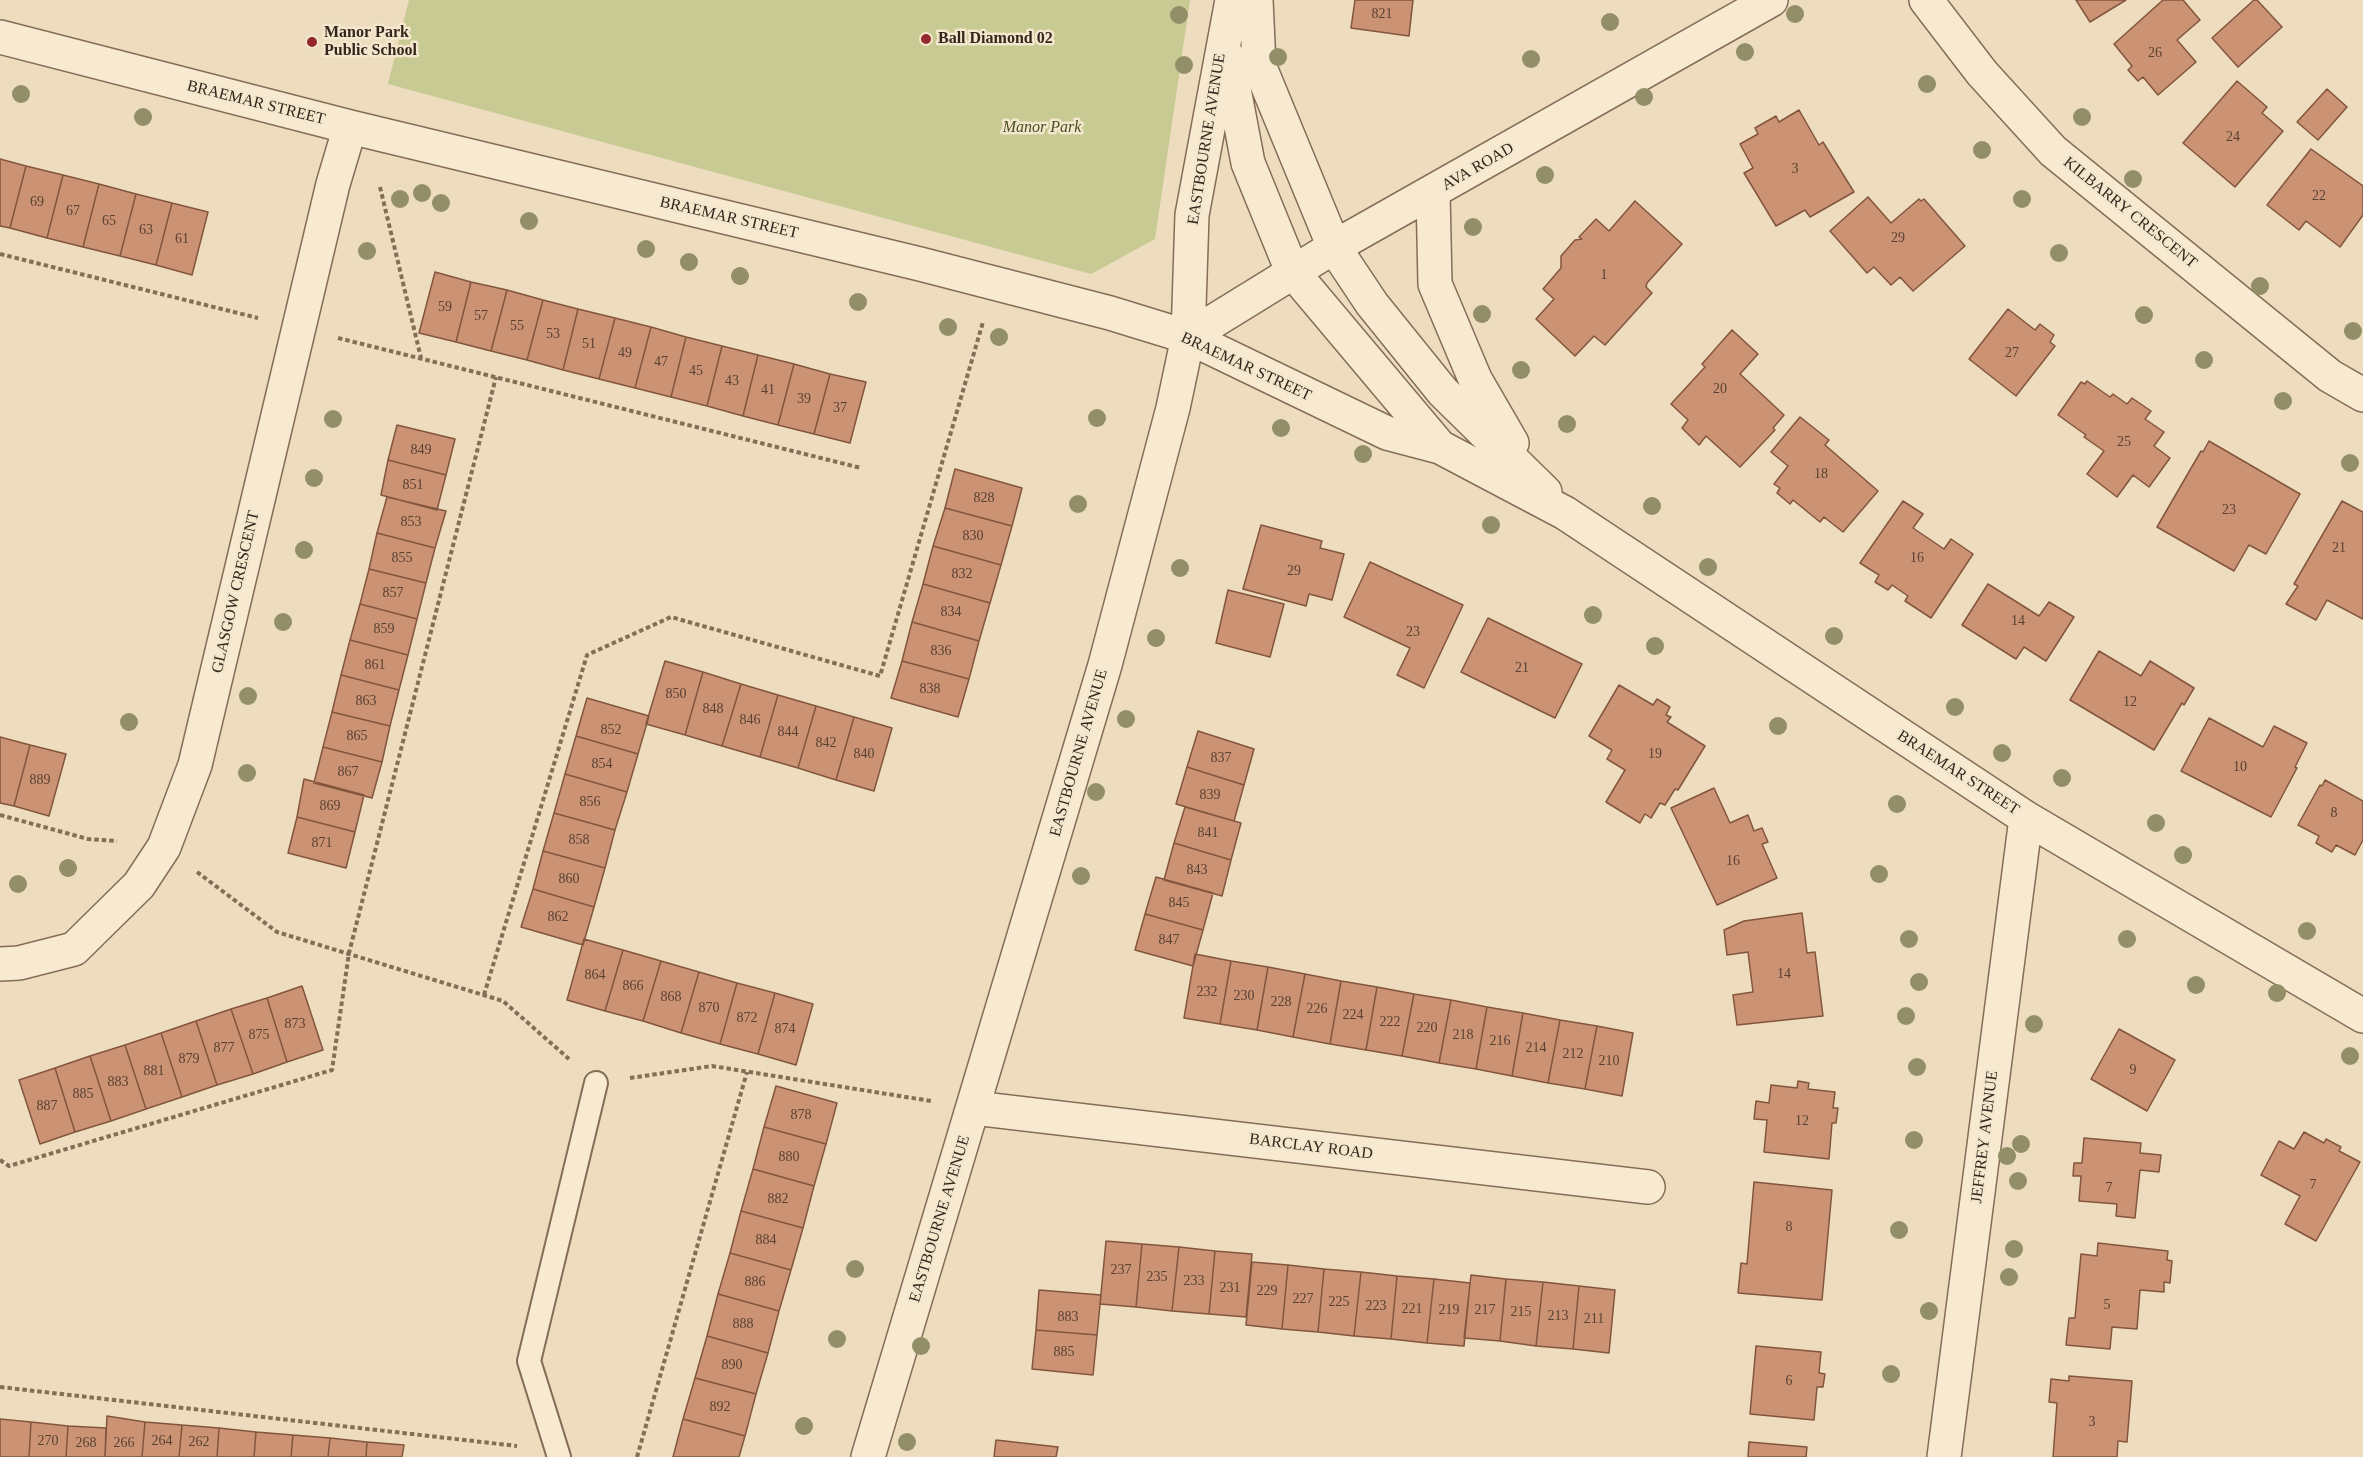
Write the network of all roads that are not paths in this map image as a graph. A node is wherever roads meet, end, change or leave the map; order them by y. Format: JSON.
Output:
{"nodes":[{"id":1,"x":1232,"y":0,"type":"edge"},
{"id":2,"x":1256,"y":0,"type":"edge"},
{"id":3,"x":1771,"y":0,"type":"edge"},
{"id":4,"x":1926,"y":0,"type":"edge"},
{"id":5,"x":1224,"y":36,"type":"junction"},
{"id":6,"x":0,"y":37,"type":"edge"},
{"id":7,"x":350,"y":127,"type":"junction"},
{"id":8,"x":1433,"y":192,"type":"junction"},
{"id":9,"x":1334,"y":247,"type":"junction"},
{"id":10,"x":1292,"y":271,"type":"junction"},
{"id":11,"x":1188,"y":337,"type":"junction"},
{"id":12,"x":2363,"y":395,"type":"edge"},
{"id":13,"x":1440,"y":447,"type":"junction"},
{"id":14,"x":1533,"y":479,"type":"junction"},
{"id":15,"x":1564,"y":513,"type":"junction"},
{"id":16,"x":2026,"y":818,"type":"junction"},
{"id":17,"x":0,"y":964,"type":"edge"},
{"id":18,"x":2363,"y":1017,"type":"edge"},
{"id":19,"x":596,"y":1083,"type":"road end"},
{"id":20,"x":974,"y":1108,"type":"junction"},
{"id":21,"x":1648,"y":1187,"type":"dead end"},
{"id":22,"x":558,"y":1454,"type":"edge"},
{"id":23,"x":868,"y":1457,"type":"edge"},
{"id":24,"x":1944,"y":1457,"type":"edge"}],
"edges":[{"from":1,"to":5,"type":"street","name":"EASTBOURNE AVENUE"},
{"from":2,"to":9,"type":"street"},
{"from":3,"to":8,"type":"street","name":"AVA ROAD"},
{"from":4,"to":12,"type":"street","name":"KILBARRY CRESCENT"},
{"from":5,"to":10,"type":"street","name":"EASTBOURNE AVENUE"},
{"from":5,"to":11,"type":"street","name":"EASTBOURNE AVENUE"},
{"from":6,"to":7,"type":"street","name":"BRAEMAR STREET"},
{"from":7,"to":11,"type":"street","name":"BRAEMAR STREET"},
{"from":7,"to":17,"type":"street","name":"GLASGOW CRESCENT"},
{"from":8,"to":9,"type":"street","name":"AVA ROAD"},
{"from":8,"to":14,"type":"street","name":"BRAEMAR STREET"},
{"from":9,"to":10,"type":"street","name":"AVA ROAD"},
{"from":9,"to":14,"type":"street","name":"BRAEMAR STREET"},
{"from":10,"to":11,"type":"street","name":"AVA ROAD"},
{"from":10,"to":13,"type":"street","name":"BRAEMAR STREET"},
{"from":11,"to":13,"type":"street","name":"BRAEMAR STREET"},
{"from":11,"to":20,"type":"street","name":"EASTBOURNE AVENUE"},
{"from":13,"to":15,"type":"street","name":"BRAEMAR STREET"},
{"from":14,"to":15,"type":"street","name":"BRAEMAR STREET"},
{"from":15,"to":16,"type":"street","name":"BRAEMAR STREET"},
{"from":16,"to":18,"type":"street","name":"BRAEMAR STREET"},
{"from":16,"to":24,"type":"street","name":"JEFFREY AVENUE"},
{"from":19,"to":22,"type":"lane"},
{"from":20,"to":21,"type":"street","name":"BARCLAY ROAD"},
{"from":20,"to":23,"type":"street","name":"EASTBOURNE AVENUE"}]}
